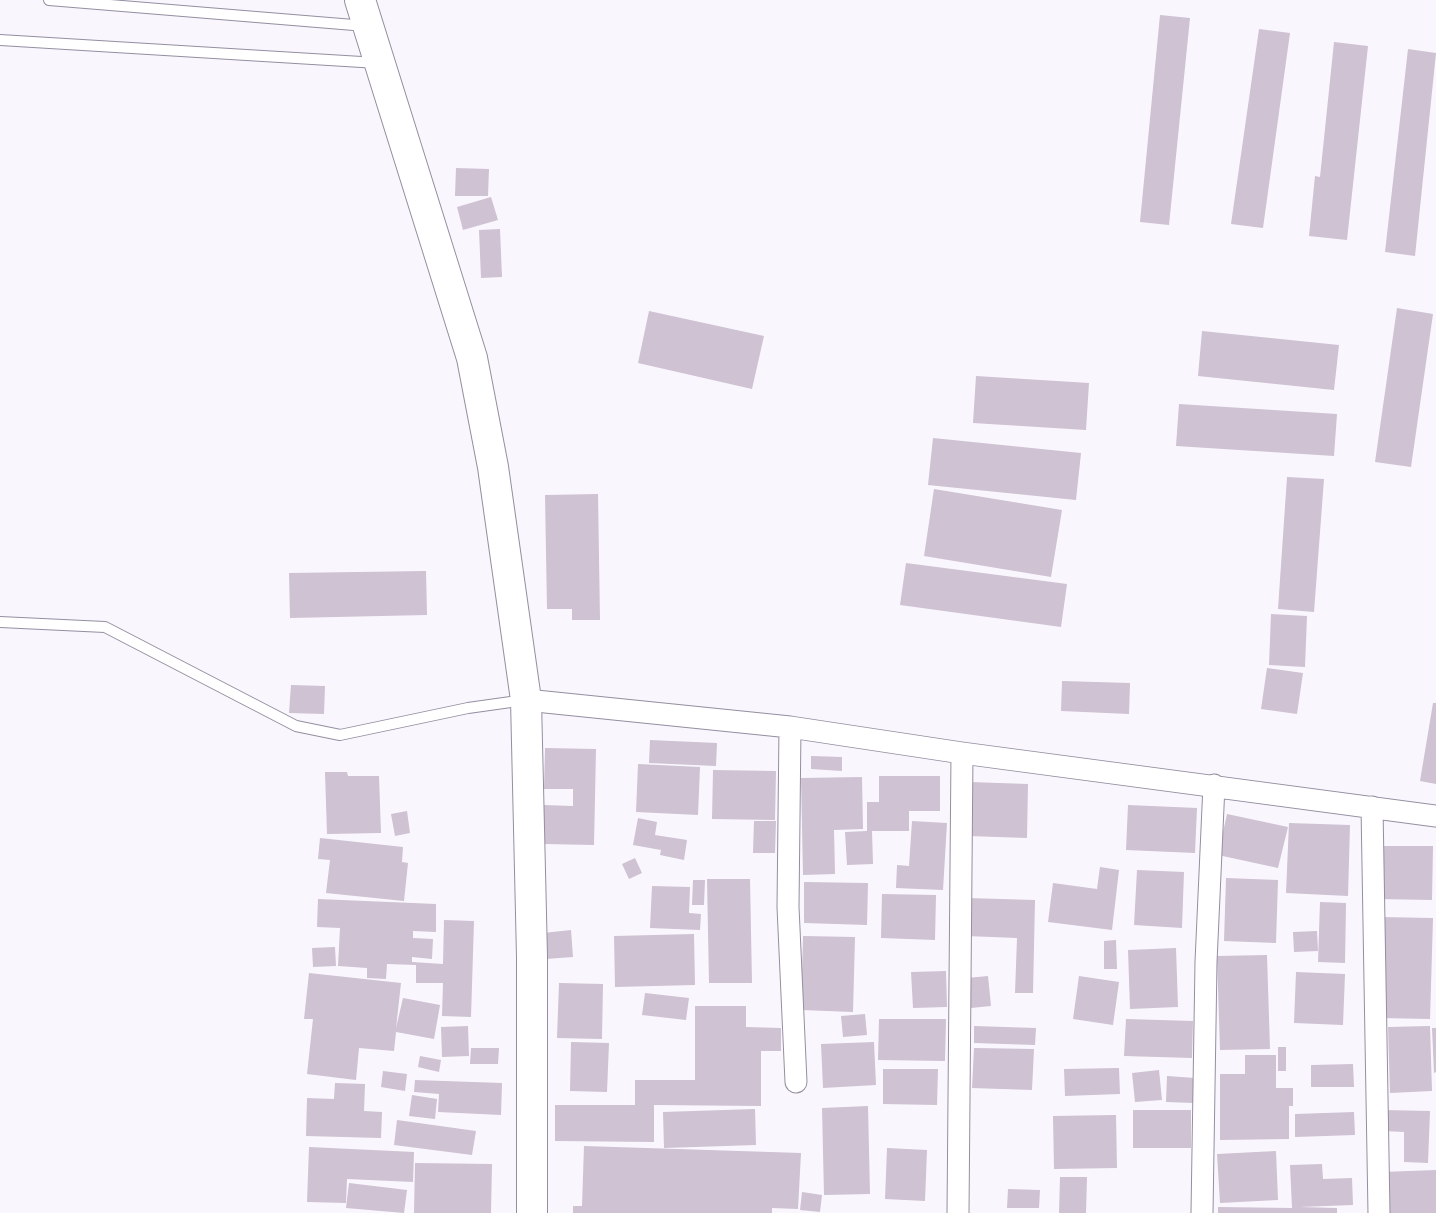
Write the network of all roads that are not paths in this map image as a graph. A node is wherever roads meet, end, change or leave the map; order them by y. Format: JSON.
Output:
{"nodes":[{"id":1,"x":49,"y":0,"type":"edge"},
{"id":2,"x":364,"y":13,"type":"edge"},
{"id":3,"x":0,"y":40,"type":"edge"},
{"id":4,"x":380,"y":64,"type":"junction"},
{"id":5,"x":0,"y":622,"type":"edge"},
{"id":6,"x":526,"y":700,"type":"junction"},
{"id":7,"x":790,"y":727,"type":"junction"},
{"id":8,"x":962,"y":753,"type":"junction"},
{"id":9,"x":1214,"y":785,"type":"junction"},
{"id":10,"x":1371,"y":807,"type":"junction"},
{"id":11,"x":1436,"y":816,"type":"edge"},
{"id":12,"x":796,"y":1082,"type":"dead end"},
{"id":13,"x":532,"y":1213,"type":"edge"},
{"id":14,"x":958,"y":1213,"type":"edge"},
{"id":15,"x":1202,"y":1213,"type":"edge"},
{"id":16,"x":1379,"y":1213,"type":"edge"}],
"edges":[{"from":1,"to":2,"type":"lane"},
{"from":2,"to":4,"type":"main road"},
{"from":3,"to":4,"type":"lane"},
{"from":4,"to":6,"type":"main road"},
{"from":5,"to":6,"type":"lane"},
{"from":6,"to":7,"type":"street"},
{"from":6,"to":13,"type":"main road"},
{"from":7,"to":8,"type":"street"},
{"from":7,"to":12,"type":"street"},
{"from":8,"to":9,"type":"street"},
{"from":8,"to":14,"type":"street"},
{"from":9,"to":10,"type":"street"},
{"from":9,"to":15,"type":"street"},
{"from":10,"to":11,"type":"street"},
{"from":10,"to":16,"type":"street"}]}
